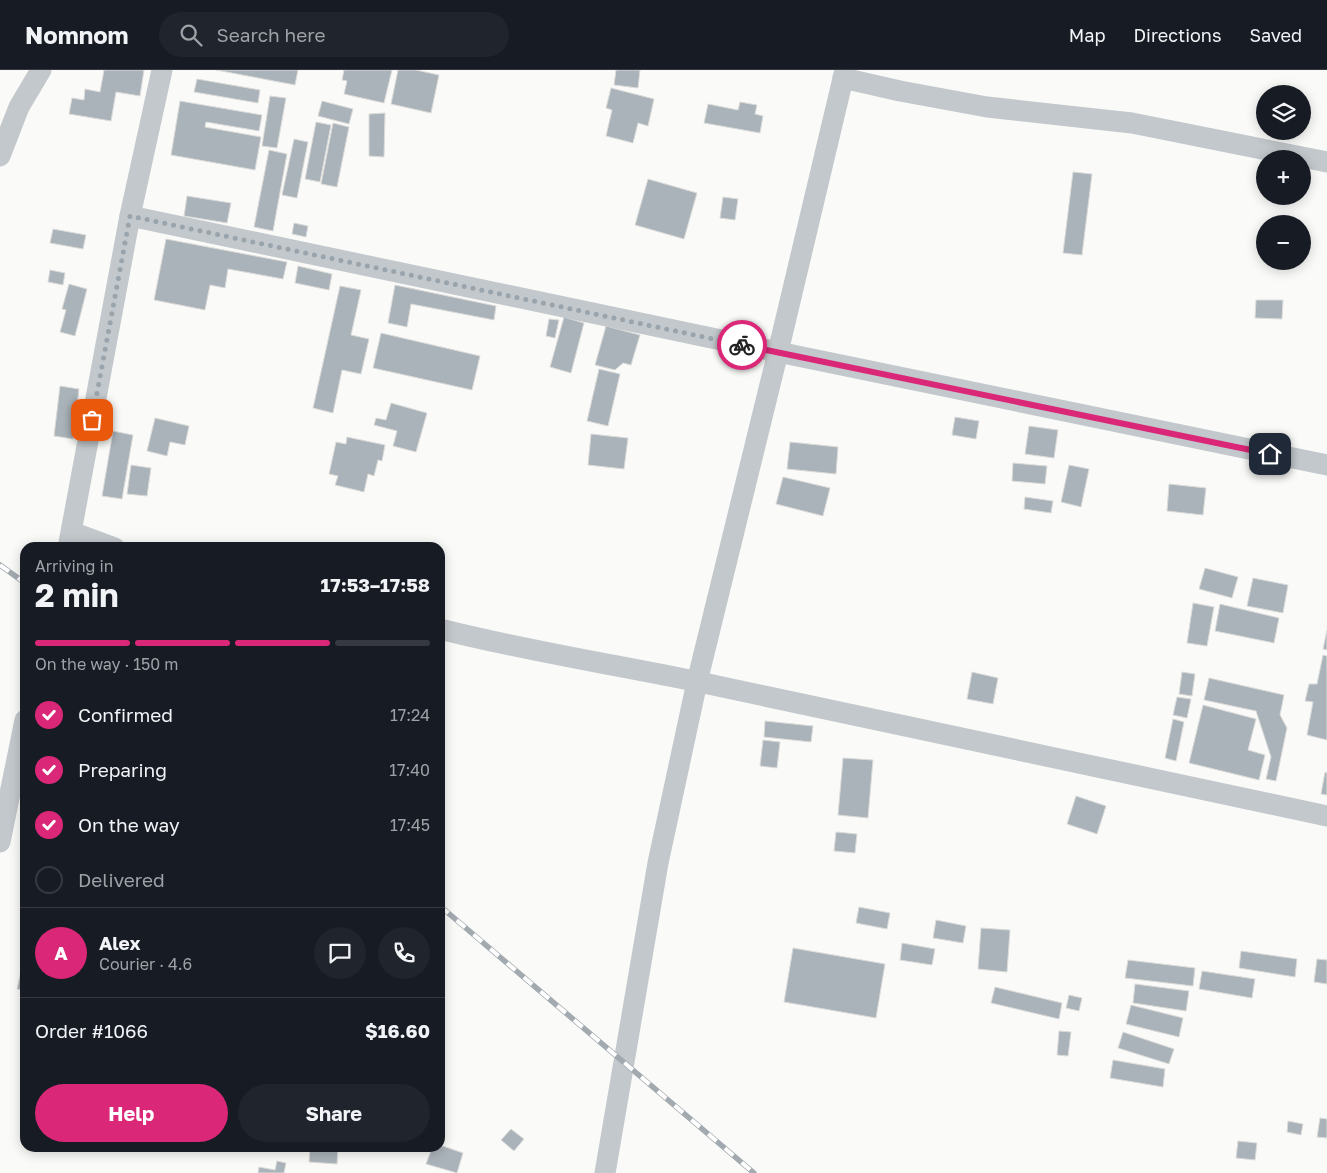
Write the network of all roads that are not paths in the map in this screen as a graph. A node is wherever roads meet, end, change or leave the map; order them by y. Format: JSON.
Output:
{"nodes":[{"id":1,"x":41,"y":70,"type":"edge"},
{"id":2,"x":162,"y":70,"type":"edge"},
{"id":3,"x":844,"y":74,"type":"edge"},
{"id":4,"x":0,"y":156,"type":"edge"},
{"id":5,"x":1327,"y":162,"type":"edge"},
{"id":6,"x":130,"y":216,"type":"junction"},
{"id":7,"x":778,"y":352,"type":"junction"},
{"id":8,"x":1327,"y":465,"type":"edge"},
{"id":9,"x":70,"y":540,"type":"edge"},
{"id":10,"x":445,"y":630,"type":"edge"},
{"id":11,"x":697,"y":682,"type":"junction"},
{"id":12,"x":20,"y":744,"type":"edge"},
{"id":13,"x":1327,"y":816,"type":"edge"},
{"id":14,"x":0,"y":842,"type":"edge"},
{"id":15,"x":605,"y":1173,"type":"edge"}],
"edges":[{"from":1,"to":4,"type":"street"},
{"from":2,"to":6,"type":"street"},
{"from":3,"to":5,"type":"street"},
{"from":3,"to":7,"type":"street"},
{"from":6,"to":7,"type":"street"},
{"from":6,"to":9,"type":"street"},
{"from":7,"to":8,"type":"street"},
{"from":7,"to":11,"type":"street"},
{"from":10,"to":11,"type":"street"},
{"from":11,"to":13,"type":"street"},
{"from":11,"to":15,"type":"street"},
{"from":12,"to":14,"type":"street"}]}
